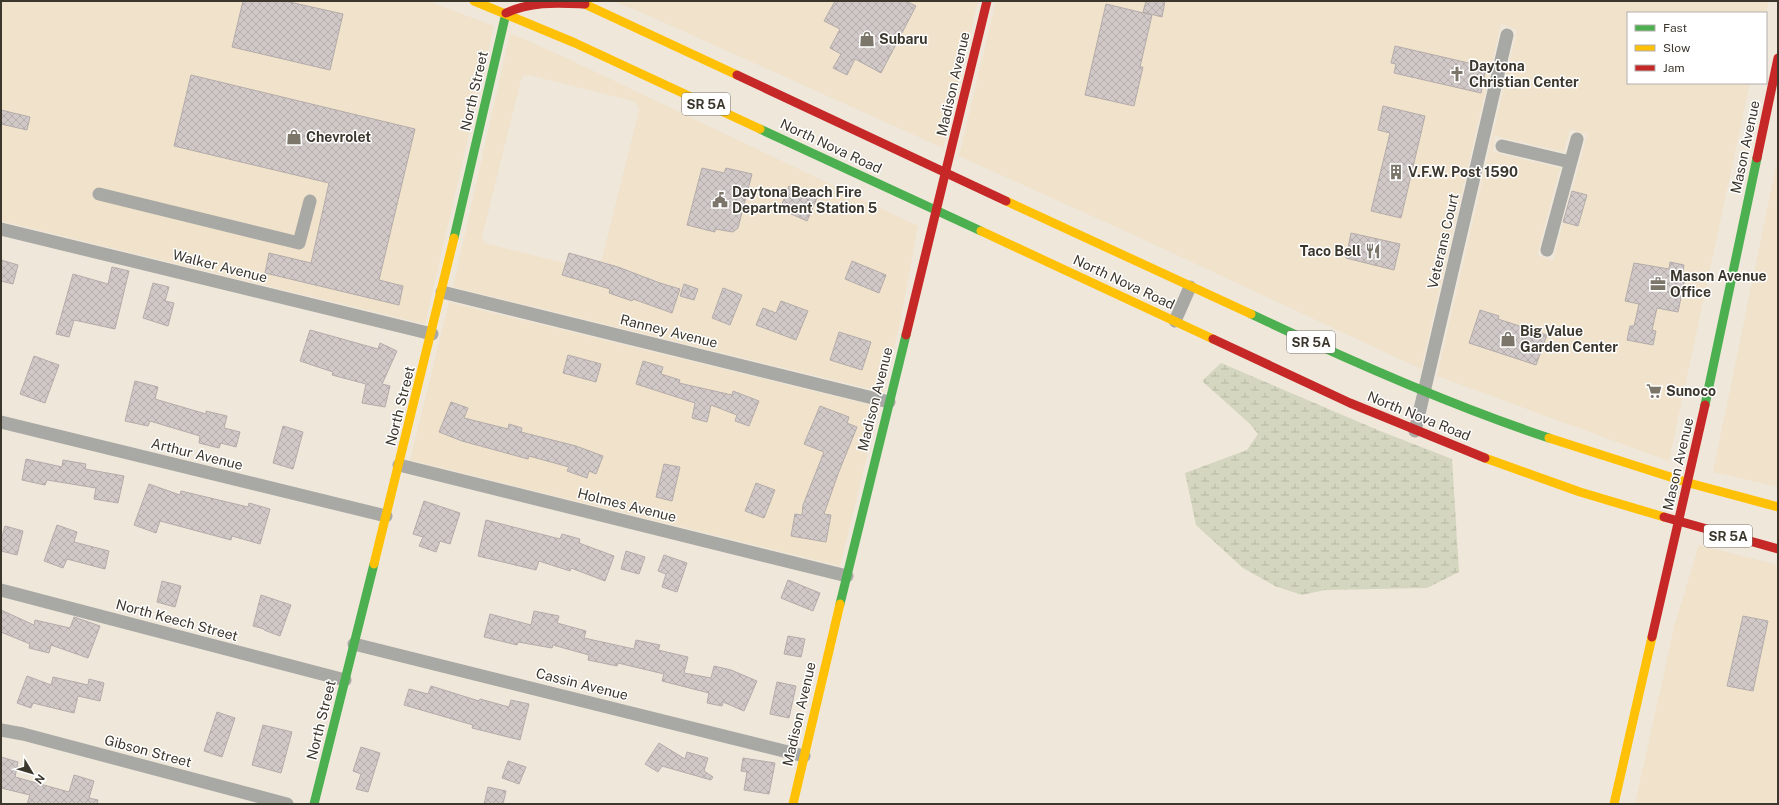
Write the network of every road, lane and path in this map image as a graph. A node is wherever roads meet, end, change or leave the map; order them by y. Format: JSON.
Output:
{"nodes":[{"id":1,"x":474,"y":1,"type":"edge"},
{"id":2,"x":987,"y":1,"type":"edge"},
{"id":3,"x":582,"y":2,"type":"edge"},
{"id":4,"x":506,"y":12,"type":"junction"},
{"id":5,"x":1507,"y":35,"type":"dead end"},
{"id":6,"x":1778,"y":58,"type":"edge"},
{"id":7,"x":1576,"y":140,"type":"dead end"},
{"id":8,"x":1502,"y":146,"type":"dead end"},
{"id":9,"x":1570,"y":162,"type":"junction"},
{"id":10,"x":946,"y":172,"type":"junction"},
{"id":11,"x":99,"y":194,"type":"dead end"},
{"id":12,"x":310,"y":201,"type":"dead end"},
{"id":13,"x":936,"y":210,"type":"junction"},
{"id":14,"x":1,"y":229,"type":"edge"},
{"id":15,"x":1547,"y":250,"type":"dead end"},
{"id":16,"x":1190,"y":287,"type":"junction"},
{"id":17,"x":442,"y":292,"type":"junction"},
{"id":18,"x":1175,"y":321,"type":"junction"},
{"id":19,"x":432,"y":334,"type":"junction"},
{"id":20,"x":1425,"y":391,"type":"junction"},
{"id":21,"x":889,"y":402,"type":"junction"},
{"id":22,"x":1,"y":422,"type":"edge"},
{"id":23,"x":1416,"y":431,"type":"junction"},
{"id":24,"x":399,"y":465,"type":"junction"},
{"id":25,"x":1688,"y":483,"type":"junction"},
{"id":26,"x":1778,"y":507,"type":"edge"},
{"id":27,"x":386,"y":516,"type":"junction"},
{"id":28,"x":1679,"y":522,"type":"junction"},
{"id":29,"x":1778,"y":549,"type":"edge"},
{"id":30,"x":846,"y":576,"type":"junction"},
{"id":31,"x":1,"y":590,"type":"edge"},
{"id":32,"x":354,"y":644,"type":"junction"},
{"id":33,"x":345,"y":680,"type":"junction"},
{"id":34,"x":1,"y":730,"type":"edge"},
{"id":35,"x":804,"y":756,"type":"junction"},
{"id":36,"x":287,"y":804,"type":"edge"},
{"id":37,"x":314,"y":804,"type":"edge"},
{"id":38,"x":793,"y":804,"type":"edge"},
{"id":39,"x":1614,"y":804,"type":"edge"}],
"edges":[{"from":1,"to":4,"type":"main road","name":"North Nova Road","number":"SR 5A"},
{"from":2,"to":10,"type":"main road","name":"Madison Avenue"},
{"from":3,"to":4,"type":"main road"},
{"from":3,"to":10,"type":"main road","name":"North Nova Road","number":"SR 5A"},
{"from":4,"to":13,"type":"main road","name":"North Nova Road","number":"SR 5A"},
{"from":4,"to":17,"type":"main road","name":"North Street"},
{"from":5,"to":20,"type":"street","name":"Veterans Court"},
{"from":6,"to":25,"type":"main road","name":"Mason Avenue"},
{"from":7,"to":9,"type":"street"},
{"from":8,"to":9,"type":"street"},
{"from":9,"to":15,"type":"street"},
{"from":10,"to":13,"type":"main road","name":"Madison Avenue"},
{"from":10,"to":16,"type":"main road","name":"North Nova Road","number":"SR 5A"},
{"from":11,"to":12,"type":"street"},
{"from":13,"to":18,"type":"main road","name":"North Nova Road","number":"SR 5A"},
{"from":13,"to":21,"type":"main road","name":"Madison Avenue"},
{"from":14,"to":19,"type":"street","name":"Walker Avenue"},
{"from":16,"to":18,"type":"street"},
{"from":16,"to":20,"type":"main road","name":"North Nova Road","number":"SR 5A"},
{"from":17,"to":19,"type":"main road","name":"North Street"},
{"from":17,"to":21,"type":"street","name":"Ranney Avenue"},
{"from":18,"to":23,"type":"main road","name":"North Nova Road","number":"SR 5A"},
{"from":19,"to":24,"type":"main road","name":"North Street"},
{"from":20,"to":23,"type":"street","name":"Veterans Court"},
{"from":20,"to":25,"type":"main road","name":"North Nova Road","number":"SR 5A"},
{"from":21,"to":30,"type":"main road","name":"Madison Avenue"},
{"from":22,"to":27,"type":"street","name":"Arthur Avenue"},
{"from":23,"to":28,"type":"main road","name":"North Nova Road","number":"SR 5A"},
{"from":24,"to":27,"type":"main road","name":"North Street"},
{"from":24,"to":30,"type":"street","name":"Holmes Avenue"},
{"from":25,"to":26,"type":"main road","name":"North Nova Road","number":"SR 5A"},
{"from":25,"to":28,"type":"main road","name":"Mason Avenue"},
{"from":27,"to":32,"type":"main road","name":"North Street"},
{"from":28,"to":29,"type":"main road","name":"North Nova Road","number":"SR 5A"},
{"from":28,"to":39,"type":"main road","name":"Mason Avenue"},
{"from":30,"to":35,"type":"main road","name":"Madison Avenue"},
{"from":31,"to":33,"type":"street","name":"North Keech Street"},
{"from":32,"to":33,"type":"main road","name":"North Street"},
{"from":32,"to":35,"type":"street","name":"Cassin Avenue"},
{"from":33,"to":37,"type":"main road","name":"North Street"},
{"from":34,"to":36,"type":"street","name":"Gibson Street"},
{"from":35,"to":38,"type":"main road","name":"Madison Avenue"}]}
